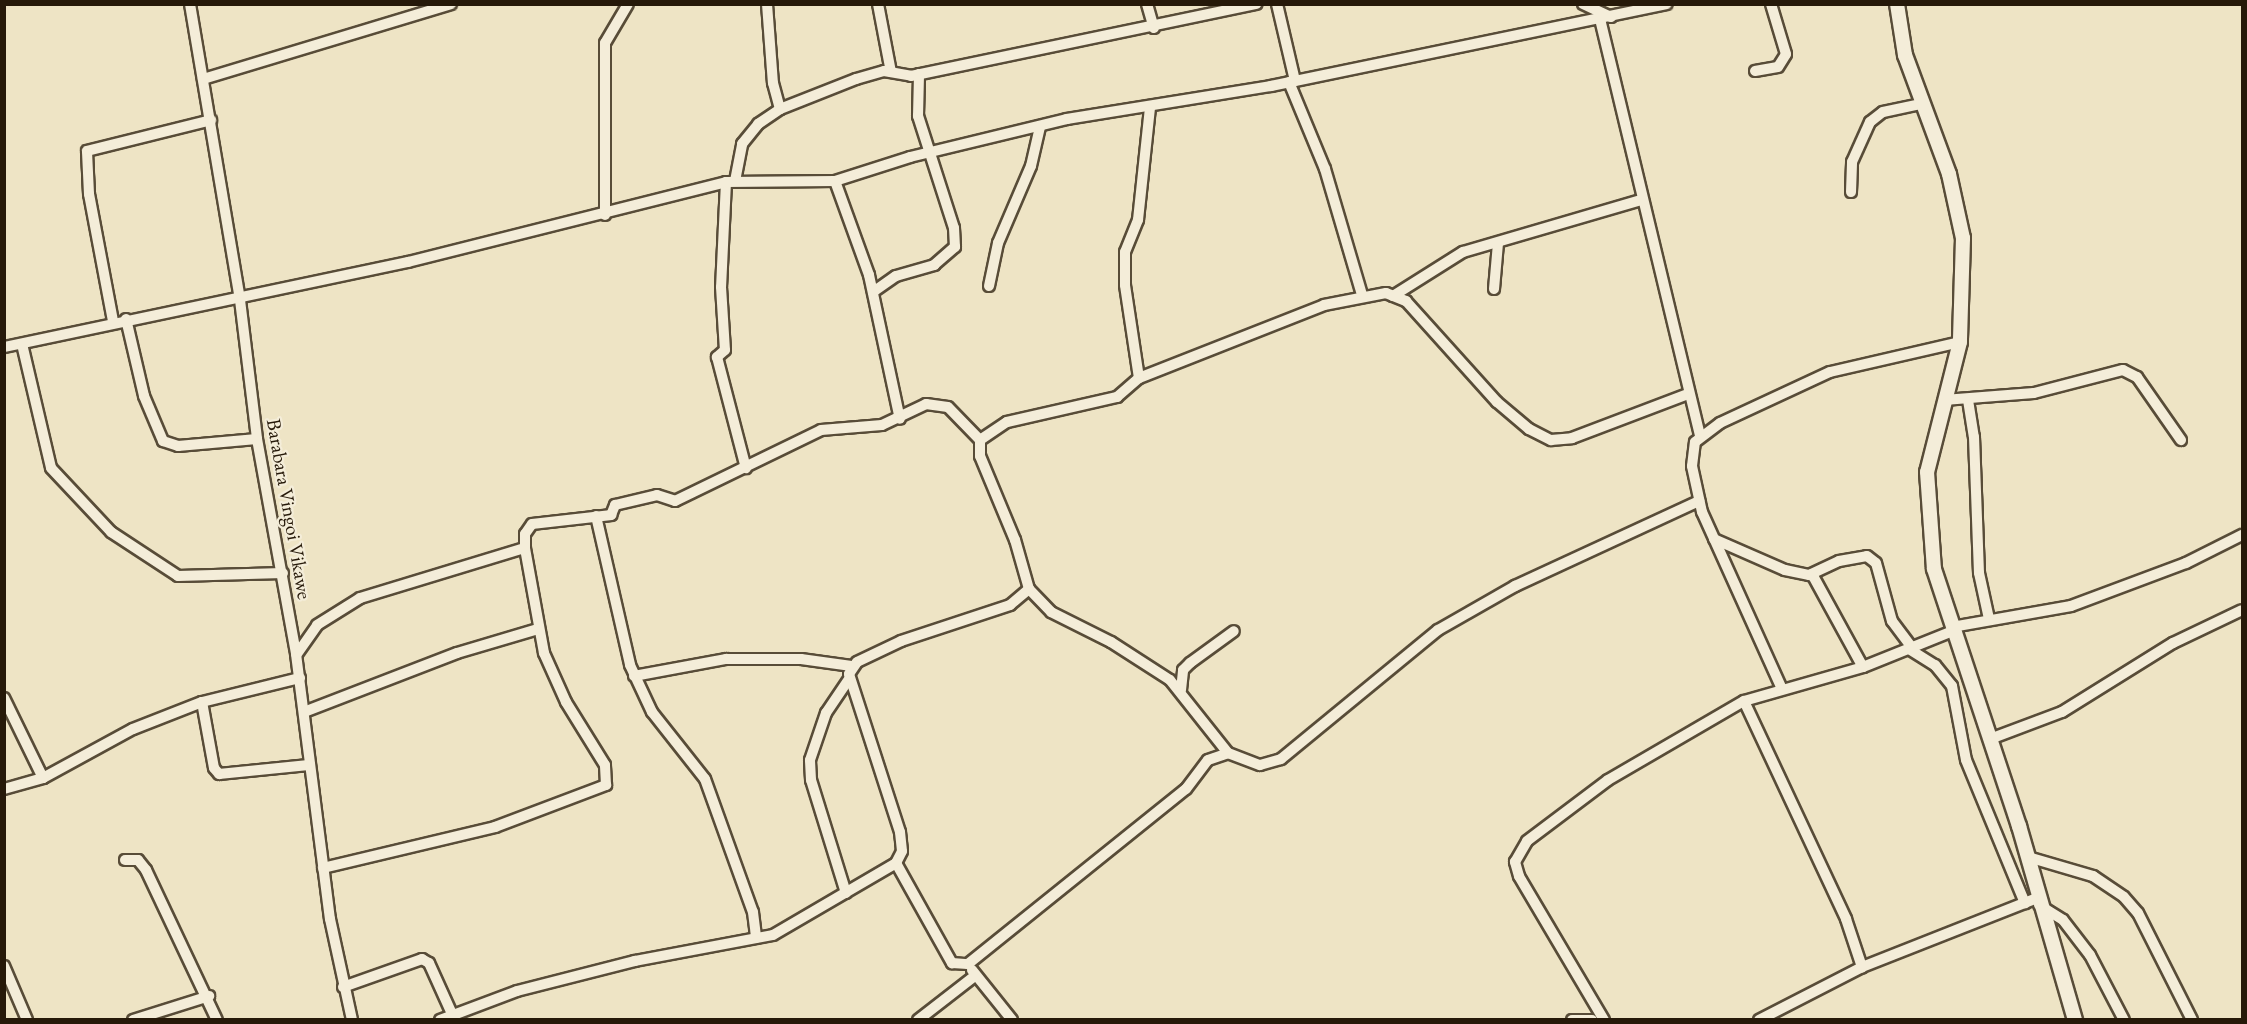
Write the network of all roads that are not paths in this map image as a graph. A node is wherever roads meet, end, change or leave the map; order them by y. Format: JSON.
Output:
{"nodes":[{"id":1,"x":190,"y":4,"type":"edge"},
{"id":2,"x":451,"y":4,"type":"edge"},
{"id":3,"x":628,"y":4,"type":"edge"},
{"id":4,"x":767,"y":4,"type":"edge"},
{"id":5,"x":878,"y":4,"type":"edge"},
{"id":6,"x":1147,"y":4,"type":"edge"},
{"id":7,"x":1257,"y":4,"type":"edge"},
{"id":8,"x":1277,"y":4,"type":"edge"},
{"id":9,"x":1583,"y":4,"type":"edge"},
{"id":10,"x":1667,"y":4,"type":"edge"},
{"id":11,"x":1771,"y":4,"type":"edge"},
{"id":12,"x":1897,"y":4,"type":"edge"},
{"id":13,"x":1629,"y":8,"type":"edge"},
{"id":14,"x":1605,"y":18,"type":"junction"},
{"id":15,"x":1154,"y":28,"type":"junction"},
{"id":16,"x":1755,"y":71,"type":"dead end"},
{"id":17,"x":891,"y":72,"type":"junction"},
{"id":18,"x":919,"y":74,"type":"junction"},
{"id":19,"x":203,"y":79,"type":"junction"},
{"id":20,"x":1292,"y":82,"type":"junction"},
{"id":21,"x":1921,"y":104,"type":"junction"},
{"id":22,"x":1150,"y":107,"type":"junction"},
{"id":23,"x":780,"y":109,"type":"junction"},
{"id":24,"x":211,"y":120,"type":"junction"},
{"id":25,"x":1040,"y":128,"type":"junction"},
{"id":26,"x":931,"y":152,"type":"junction"},
{"id":27,"x":835,"y":181,"type":"junction"},
{"id":28,"x":730,"y":182,"type":"junction"},
{"id":29,"x":1851,"y":192,"type":"dead end"},
{"id":30,"x":1641,"y":200,"type":"junction"},
{"id":31,"x":605,"y":215,"type":"junction"},
{"id":32,"x":1498,"y":243,"type":"junction"},
{"id":33,"x":989,"y":286,"type":"dead end"},
{"id":34,"x":1494,"y":289,"type":"dead end"},
{"id":35,"x":873,"y":292,"type":"junction"},
{"id":36,"x":1362,"y":295,"type":"junction"},
{"id":37,"x":1393,"y":296,"type":"junction"},
{"id":38,"x":240,"y":300,"type":"junction"},
{"id":39,"x":126,"y":320,"type":"junction"},
{"id":40,"x":113,"y":321,"type":"junction"},
{"id":41,"x":1960,"y":342,"type":"junction"},
{"id":42,"x":22,"y":344,"type":"junction"},
{"id":43,"x":5,"y":345,"type":"edge"},
{"id":44,"x":1138,"y":378,"type":"junction"},
{"id":45,"x":1688,"y":394,"type":"junction"},
{"id":46,"x":1944,"y":400,"type":"junction"},
{"id":47,"x":1968,"y":400,"type":"junction"},
{"id":48,"x":900,"y":419,"type":"junction"},
{"id":49,"x":1700,"y":436,"type":"junction"},
{"id":50,"x":257,"y":439,"type":"junction"},
{"id":51,"x":980,"y":440,"type":"junction"},
{"id":52,"x":2181,"y":440,"type":"dead end"},
{"id":53,"x":746,"y":468,"type":"junction"},
{"id":54,"x":1700,"y":501,"type":"junction"},
{"id":55,"x":596,"y":516,"type":"junction"},
{"id":56,"x":2242,"y":535,"type":"edge"},
{"id":57,"x":1714,"y":539,"type":"junction"},
{"id":58,"x":525,"y":548,"type":"junction"},
{"id":59,"x":283,"y":573,"type":"junction"},
{"id":60,"x":1812,"y":574,"type":"junction"},
{"id":61,"x":1029,"y":589,"type":"junction"},
{"id":62,"x":2242,"y":610,"type":"edge"},
{"id":63,"x":1989,"y":619,"type":"junction"},
{"id":64,"x":538,"y":629,"type":"junction"},
{"id":65,"x":1953,"y":629,"type":"junction"},
{"id":66,"x":1234,"y":631,"type":"dead end"},
{"id":67,"x":1911,"y":649,"type":"junction"},
{"id":68,"x":296,"y":654,"type":"junction"},
{"id":69,"x":852,"y":666,"type":"junction"},
{"id":70,"x":1863,"y":667,"type":"junction"},
{"id":71,"x":634,"y":676,"type":"junction"},
{"id":72,"x":300,"y":678,"type":"junction"},
{"id":73,"x":849,"y":679,"type":"junction"},
{"id":74,"x":1782,"y":689,"type":"junction"},
{"id":75,"x":1181,"y":690,"type":"junction"},
{"id":76,"x":4,"y":698,"type":"edge"},
{"id":77,"x":202,"y":702,"type":"junction"},
{"id":78,"x":1744,"y":702,"type":"junction"},
{"id":79,"x":304,"y":712,"type":"junction"},
{"id":80,"x":1990,"y":739,"type":"junction"},
{"id":81,"x":1228,"y":753,"type":"junction"},
{"id":82,"x":309,"y":765,"type":"junction"},
{"id":83,"x":43,"y":777,"type":"junction"},
{"id":84,"x":4,"y":789,"type":"edge"},
{"id":85,"x":2028,"y":857,"type":"junction"},
{"id":86,"x":125,"y":860,"type":"dead end"},
{"id":87,"x":896,"y":863,"type":"junction"},
{"id":88,"x":323,"y":868,"type":"junction"},
{"id":89,"x":846,"y":893,"type":"junction"},
{"id":90,"x":2034,"y":902,"type":"junction"},
{"id":91,"x":756,"y":938,"type":"junction"},
{"id":92,"x":968,"y":964,"type":"junction"},
{"id":93,"x":4,"y":966,"type":"edge"},
{"id":94,"x":1862,"y":967,"type":"junction"},
{"id":95,"x":976,"y":975,"type":"junction"},
{"id":96,"x":343,"y":987,"type":"junction"},
{"id":97,"x":208,"y":996,"type":"junction"},
{"id":98,"x":452,"y":1014,"type":"junction"},
{"id":99,"x":27,"y":1020,"type":"edge"},
{"id":100,"x":133,"y":1020,"type":"edge"},
{"id":101,"x":217,"y":1020,"type":"edge"},
{"id":102,"x":352,"y":1020,"type":"edge"},
{"id":103,"x":440,"y":1020,"type":"edge"},
{"id":104,"x":918,"y":1020,"type":"edge"},
{"id":105,"x":1012,"y":1020,"type":"edge"},
{"id":106,"x":1572,"y":1020,"type":"edge"},
{"id":107,"x":1592,"y":1020,"type":"edge"},
{"id":108,"x":1605,"y":1020,"type":"edge"},
{"id":109,"x":1759,"y":1020,"type":"edge"},
{"id":110,"x":2075,"y":1020,"type":"edge"},
{"id":111,"x":2124,"y":1020,"type":"edge"},
{"id":112,"x":2192,"y":1020,"type":"edge"}],
"edges":[{"from":1,"to":19,"type":"street","name":"Barabara Vingoi Vikawe"},
{"from":2,"to":19,"type":"street"},
{"from":3,"to":31,"type":"street"},
{"from":4,"to":23,"type":"street"},
{"from":5,"to":17,"type":"street"},
{"from":6,"to":15,"type":"street"},
{"from":7,"to":15,"type":"street"},
{"from":8,"to":20,"type":"street"},
{"from":9,"to":14,"type":"street"},
{"from":10,"to":13,"type":"street"},
{"from":11,"to":16,"type":"street"},
{"from":12,"to":21,"type":"street"},
{"from":13,"to":14,"type":"street"},
{"from":14,"to":20,"type":"street"},
{"from":14,"to":30,"type":"street"},
{"from":15,"to":18,"type":"street"},
{"from":17,"to":18,"type":"street"},
{"from":17,"to":23,"type":"street"},
{"from":18,"to":26,"type":"street"},
{"from":19,"to":24,"type":"street","name":"Barabara Vingoi Vikawe"},
{"from":20,"to":22,"type":"street"},
{"from":20,"to":36,"type":"street"},
{"from":21,"to":29,"type":"street"},
{"from":21,"to":41,"type":"street"},
{"from":22,"to":25,"type":"street"},
{"from":22,"to":44,"type":"street"},
{"from":23,"to":28,"type":"street"},
{"from":24,"to":38,"type":"street","name":"Barabara Vingoi Vikawe"},
{"from":24,"to":40,"type":"street"},
{"from":25,"to":26,"type":"street"},
{"from":25,"to":33,"type":"street"},
{"from":26,"to":27,"type":"street"},
{"from":26,"to":35,"type":"street"},
{"from":27,"to":28,"type":"street"},
{"from":27,"to":35,"type":"street"},
{"from":28,"to":31,"type":"street"},
{"from":28,"to":53,"type":"street"},
{"from":30,"to":32,"type":"street"},
{"from":30,"to":45,"type":"street"},
{"from":31,"to":38,"type":"street"},
{"from":32,"to":34,"type":"street"},
{"from":32,"to":37,"type":"street"},
{"from":35,"to":48,"type":"street"},
{"from":36,"to":37,"type":"street"},
{"from":36,"to":44,"type":"street"},
{"from":37,"to":45,"type":"street"},
{"from":38,"to":39,"type":"street"},
{"from":38,"to":50,"type":"street","name":"Barabara Vingoi Vikawe"},
{"from":39,"to":40,"type":"street"},
{"from":39,"to":50,"type":"street"},
{"from":40,"to":42,"type":"street"},
{"from":41,"to":46,"type":"street"},
{"from":41,"to":49,"type":"street"},
{"from":42,"to":43,"type":"street"},
{"from":42,"to":59,"type":"street"},
{"from":44,"to":51,"type":"street"},
{"from":45,"to":49,"type":"street"},
{"from":46,"to":47,"type":"street"},
{"from":46,"to":65,"type":"street"},
{"from":47,"to":52,"type":"street"},
{"from":47,"to":63,"type":"street"},
{"from":48,"to":51,"type":"street"},
{"from":48,"to":53,"type":"street"},
{"from":49,"to":54,"type":"street"},
{"from":50,"to":59,"type":"street","name":"Barabara Vingoi Vikawe"},
{"from":51,"to":61,"type":"street"},
{"from":53,"to":55,"type":"street"},
{"from":54,"to":57,"type":"street"},
{"from":54,"to":81,"type":"street"},
{"from":55,"to":58,"type":"street"},
{"from":55,"to":71,"type":"street"},
{"from":56,"to":63,"type":"street"},
{"from":57,"to":60,"type":"street"},
{"from":57,"to":74,"type":"street"},
{"from":58,"to":64,"type":"street"},
{"from":58,"to":68,"type":"street"},
{"from":59,"to":68,"type":"street","name":"Barabara Vingoi Vikawe"},
{"from":60,"to":67,"type":"street"},
{"from":60,"to":70,"type":"street"},
{"from":61,"to":69,"type":"street"},
{"from":61,"to":75,"type":"street"},
{"from":62,"to":80,"type":"street"},
{"from":63,"to":65,"type":"street"},
{"from":64,"to":79,"type":"street"},
{"from":64,"to":88,"type":"street"},
{"from":65,"to":67,"type":"street"},
{"from":65,"to":80,"type":"street"},
{"from":66,"to":75,"type":"street"},
{"from":67,"to":70,"type":"street"},
{"from":67,"to":90,"type":"street"},
{"from":68,"to":72,"type":"street","name":"Barabara Vingoi Vikawe"},
{"from":69,"to":71,"type":"street"},
{"from":69,"to":73,"type":"street"},
{"from":70,"to":74,"type":"street"},
{"from":71,"to":91,"type":"street"},
{"from":72,"to":77,"type":"street"},
{"from":72,"to":79,"type":"street","name":"Barabara Vingoi Vikawe"},
{"from":73,"to":87,"type":"street"},
{"from":73,"to":89,"type":"street"},
{"from":74,"to":78,"type":"street"},
{"from":75,"to":81,"type":"street"},
{"from":76,"to":83,"type":"street"},
{"from":77,"to":82,"type":"street"},
{"from":77,"to":83,"type":"street"},
{"from":78,"to":94,"type":"street"},
{"from":78,"to":108,"type":"street"},
{"from":79,"to":82,"type":"street","name":"Barabara Vingoi Vikawe"},
{"from":80,"to":85,"type":"street"},
{"from":81,"to":92,"type":"street"},
{"from":82,"to":88,"type":"street","name":"Barabara Vingoi Vikawe"},
{"from":83,"to":84,"type":"street"},
{"from":85,"to":90,"type":"street"},
{"from":85,"to":112,"type":"street"},
{"from":86,"to":97,"type":"street"},
{"from":87,"to":89,"type":"street"},
{"from":87,"to":92,"type":"street"},
{"from":88,"to":96,"type":"street","name":"Barabara Vingoi Vikawe"},
{"from":89,"to":91,"type":"street"},
{"from":90,"to":94,"type":"street"},
{"from":90,"to":110,"type":"street"},
{"from":90,"to":111,"type":"street"},
{"from":91,"to":98,"type":"street"},
{"from":92,"to":95,"type":"street"},
{"from":93,"to":99,"type":"street"},
{"from":94,"to":109,"type":"street"},
{"from":95,"to":104,"type":"street"},
{"from":95,"to":105,"type":"street"},
{"from":96,"to":98,"type":"street"},
{"from":96,"to":102,"type":"street","name":"Barabara Vingoi Vikawe"},
{"from":97,"to":100,"type":"street"},
{"from":97,"to":101,"type":"street"},
{"from":98,"to":103,"type":"street"},
{"from":106,"to":107,"type":"street"}]}
